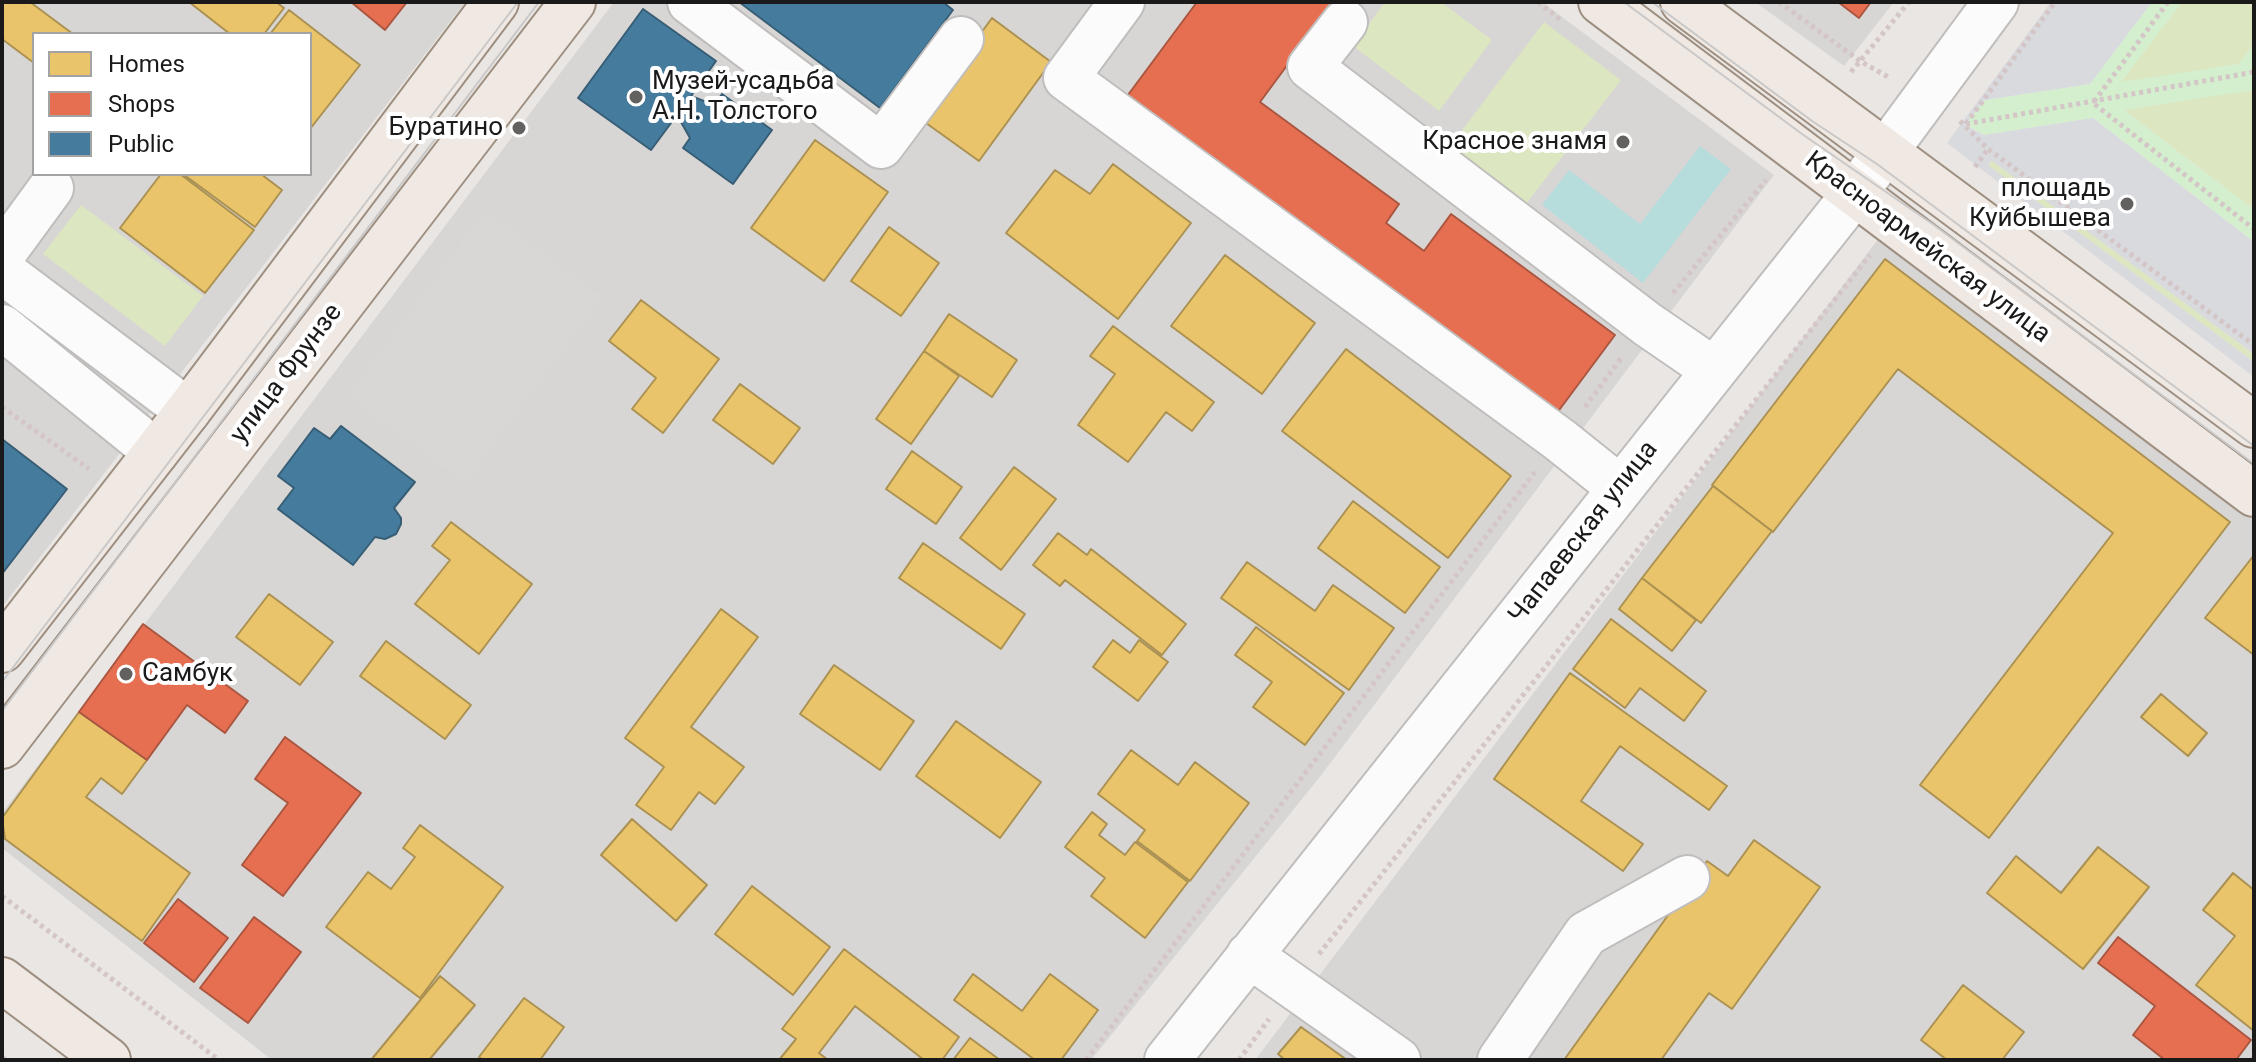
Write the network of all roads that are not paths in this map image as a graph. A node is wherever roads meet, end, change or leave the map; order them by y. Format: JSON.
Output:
{"nodes":[{"id":1,"x":496,"y":2,"type":"edge"},
{"id":2,"x":573,"y":2,"type":"edge"},
{"id":3,"x":690,"y":2,"type":"edge"},
{"id":4,"x":1122,"y":2,"type":"edge"},
{"id":5,"x":1601,"y":2,"type":"edge"},
{"id":6,"x":1683,"y":2,"type":"edge"},
{"id":7,"x":1996,"y":2,"type":"edge"},
{"id":8,"x":1345,"y":22,"type":"dead end"},
{"id":9,"x":961,"y":39,"type":"dead end"},
{"id":10,"x":1886,"y":151,"type":"junction"},
{"id":11,"x":51,"y":188,"type":"dead end"},
{"id":12,"x":1855,"y":193,"type":"junction"},
{"id":13,"x":2,"y":255,"type":"edge"},
{"id":14,"x":2,"y":271,"type":"edge"},
{"id":15,"x":2,"y":327,"type":"edge"},
{"id":16,"x":1714,"y":370,"type":"junction"},
{"id":17,"x":188,"y":411,"type":"junction"},
{"id":18,"x":2254,"y":425,"type":"edge"},
{"id":19,"x":156,"y":452,"type":"junction"},
{"id":20,"x":1620,"y":488,"type":"junction"},
{"id":21,"x":2254,"y":494,"type":"edge"},
{"id":22,"x":2,"y":650,"type":"edge"},
{"id":23,"x":2,"y":746,"type":"edge"},
{"id":24,"x":1687,"y":878,"type":"dead end"},
{"id":25,"x":1249,"y":955,"type":"junction"},
{"id":26,"x":2,"y":980,"type":"edge"},
{"id":27,"x":108,"y":1060,"type":"edge"},
{"id":28,"x":1167,"y":1060,"type":"edge"},
{"id":29,"x":1398,"y":1060,"type":"edge"},
{"id":30,"x":1500,"y":1060,"type":"edge"}],
"edges":[{"from":1,"to":17,"type":"main road"},
{"from":2,"to":23,"type":"main road","name":"улица Фрунзе"},
{"from":3,"to":9,"type":"street"},
{"from":4,"to":20,"type":"street"},
{"from":5,"to":12,"type":"main road","name":"Красноармейская улица"},
{"from":6,"to":10,"type":"main road","name":"Красноармейская улица"},
{"from":7,"to":10,"type":"street","name":"Чапаевская улица"},
{"from":8,"to":16,"type":"street"},
{"from":10,"to":12,"type":"street","name":"Чапаевская улица"},
{"from":10,"to":18,"type":"main road","name":"Красноармейская улица"},
{"from":11,"to":13,"type":"street"},
{"from":12,"to":16,"type":"street","name":"Чапаевская улица"},
{"from":12,"to":21,"type":"main road","name":"Красноармейская улица"},
{"from":14,"to":17,"type":"street"},
{"from":15,"to":19,"type":"street"},
{"from":16,"to":20,"type":"street","name":"Чапаевская улица"},
{"from":17,"to":19,"type":"main road"},
{"from":19,"to":22,"type":"main road"},
{"from":20,"to":25,"type":"street","name":"Чапаевская улица"},
{"from":24,"to":30,"type":"street"},
{"from":25,"to":28,"type":"street","name":"Чапаевская улица"},
{"from":25,"to":29,"type":"street"},
{"from":26,"to":27,"type":"main road"}]}
